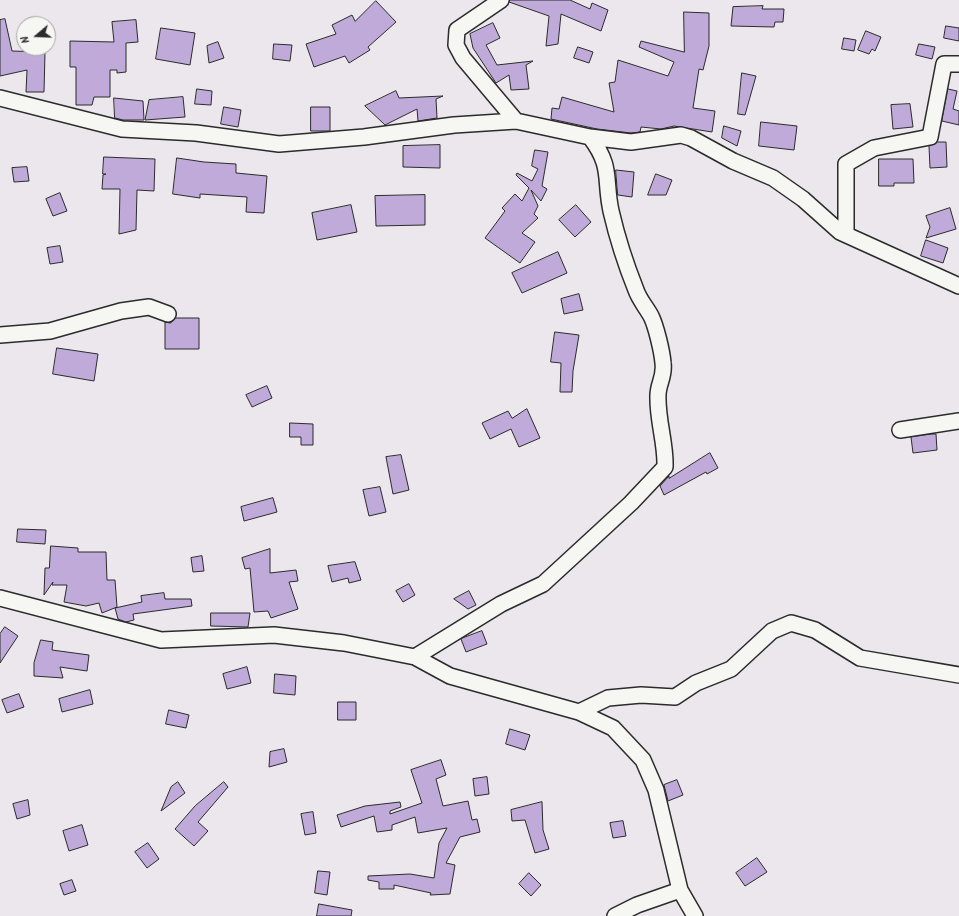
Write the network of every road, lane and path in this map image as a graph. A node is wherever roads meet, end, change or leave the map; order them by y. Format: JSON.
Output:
{"nodes":[{"id":1,"x":500,"y":0,"type":"edge"},
{"id":2,"x":959,"y":64,"type":"edge"},
{"id":3,"x":0,"y":98,"type":"edge"},
{"id":4,"x":516,"y":121,"type":"junction"},
{"id":5,"x":590,"y":137,"type":"junction"},
{"id":6,"x":846,"y":234,"type":"junction"},
{"id":7,"x":959,"y":286,"type":"edge"},
{"id":8,"x":168,"y":314,"type":"dead end"},
{"id":9,"x":0,"y":336,"type":"edge"},
{"id":10,"x":959,"y":421,"type":"edge"},
{"id":11,"x":900,"y":430,"type":"dead end"},
{"id":12,"x":0,"y":598,"type":"edge"},
{"id":13,"x":415,"y":656,"type":"junction"},
{"id":14,"x":959,"y":675,"type":"edge"},
{"id":15,"x":579,"y":712,"type":"junction"},
{"id":16,"x":680,"y":890,"type":"junction"},
{"id":17,"x":615,"y":916,"type":"edge"},
{"id":18,"x":695,"y":916,"type":"edge"}],
"edges":[{"from":1,"to":4,"type":"street"},
{"from":2,"to":6,"type":"street"},
{"from":3,"to":4,"type":"street"},
{"from":4,"to":5,"type":"street"},
{"from":5,"to":6,"type":"street"},
{"from":5,"to":13,"type":"street"},
{"from":6,"to":7,"type":"street"},
{"from":8,"to":9,"type":"street"},
{"from":10,"to":11,"type":"street"},
{"from":12,"to":13,"type":"street"},
{"from":13,"to":15,"type":"street"},
{"from":14,"to":15,"type":"street"},
{"from":15,"to":16,"type":"street"},
{"from":16,"to":17,"type":"street"},
{"from":16,"to":18,"type":"street"}]}
